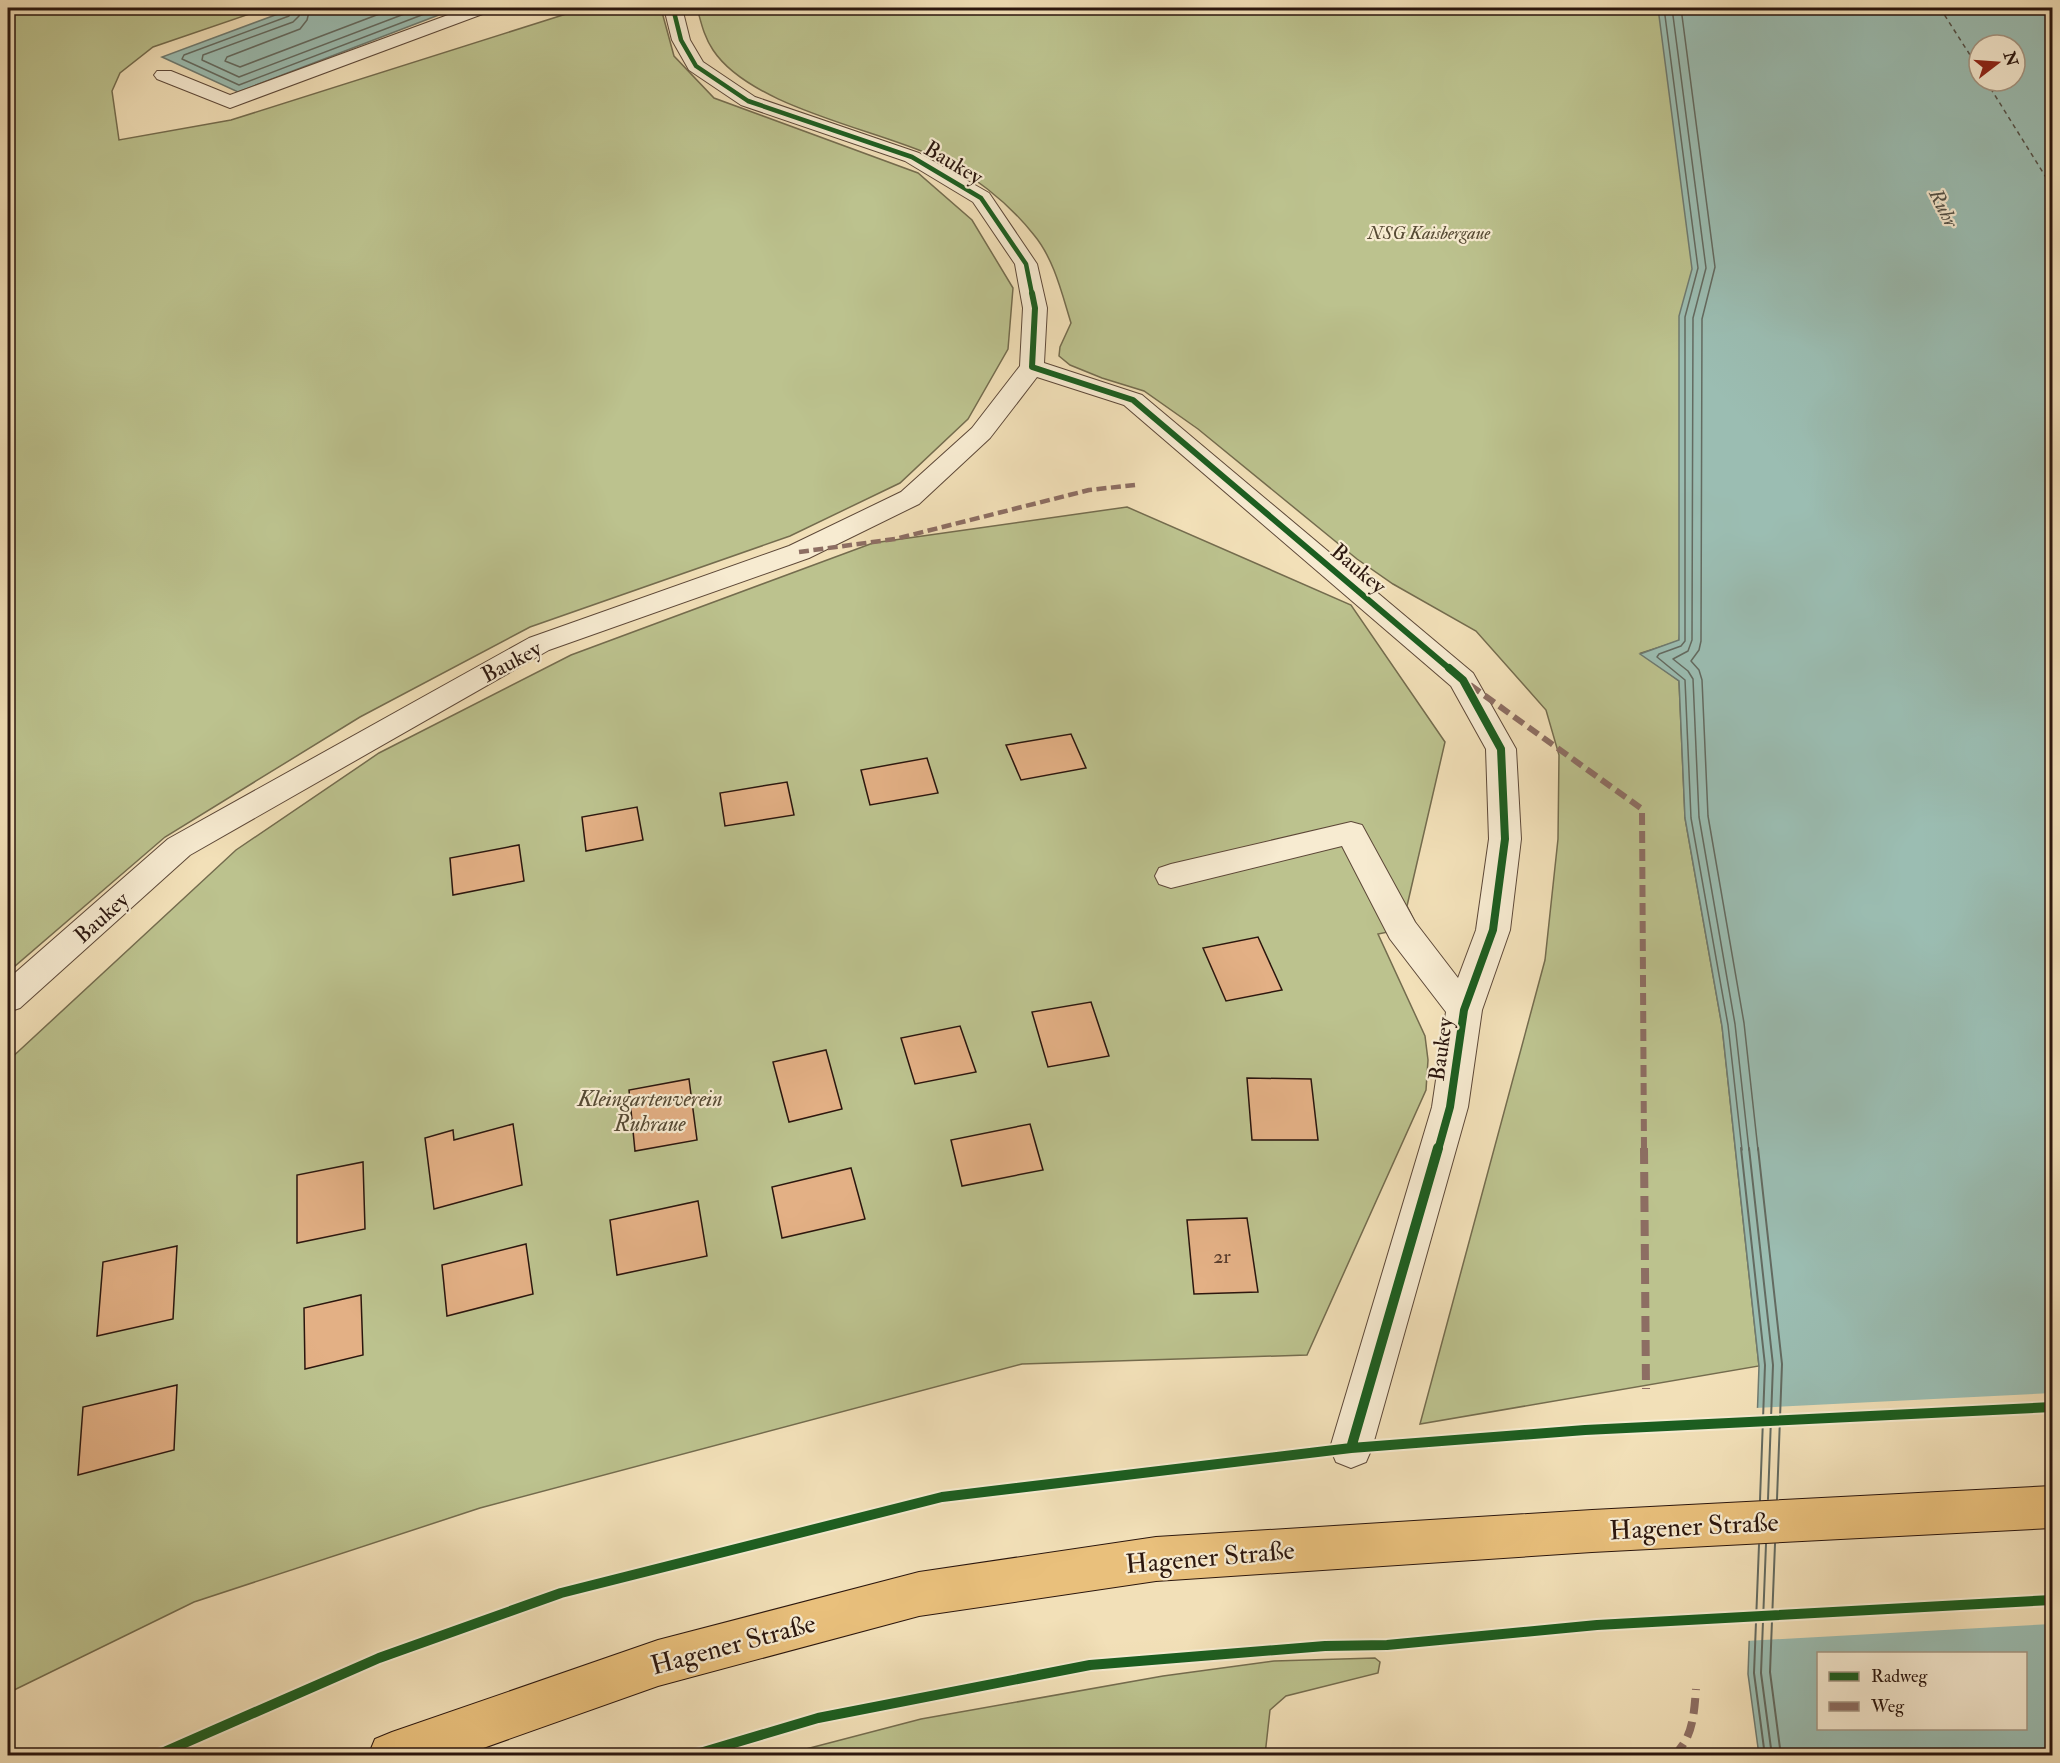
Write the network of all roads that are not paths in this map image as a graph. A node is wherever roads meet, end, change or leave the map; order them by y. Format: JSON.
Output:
{"nodes":[{"id":1,"x":482,"y":8,"type":"edge"},
{"id":2,"x":673,"y":8,"type":"edge"},
{"id":3,"x":164,"y":75,"type":"dead end"},
{"id":4,"x":1032,"y":367,"type":"junction"},
{"id":5,"x":1171,"y":876,"type":"dead end"},
{"id":6,"x":8,"y":999,"type":"edge"},
{"id":7,"x":1464,"y":1010,"type":"junction"},
{"id":8,"x":1351,"y":1448,"type":"dead end"},
{"id":9,"x":2052,"y":1507,"type":"edge"},
{"id":10,"x":392,"y":1755,"type":"edge"}],
"edges":[{"from":1,"to":3,"type":"street"},
{"from":2,"to":4,"type":"street","name":"Baukey"},
{"from":4,"to":6,"type":"street","name":"Baukey"},
{"from":4,"to":7,"type":"street","name":"Baukey"},
{"from":5,"to":7,"type":"street"},
{"from":7,"to":8,"type":"street","name":"Baukey"},
{"from":9,"to":10,"type":"main road","name":"Hagener Straße"}]}
